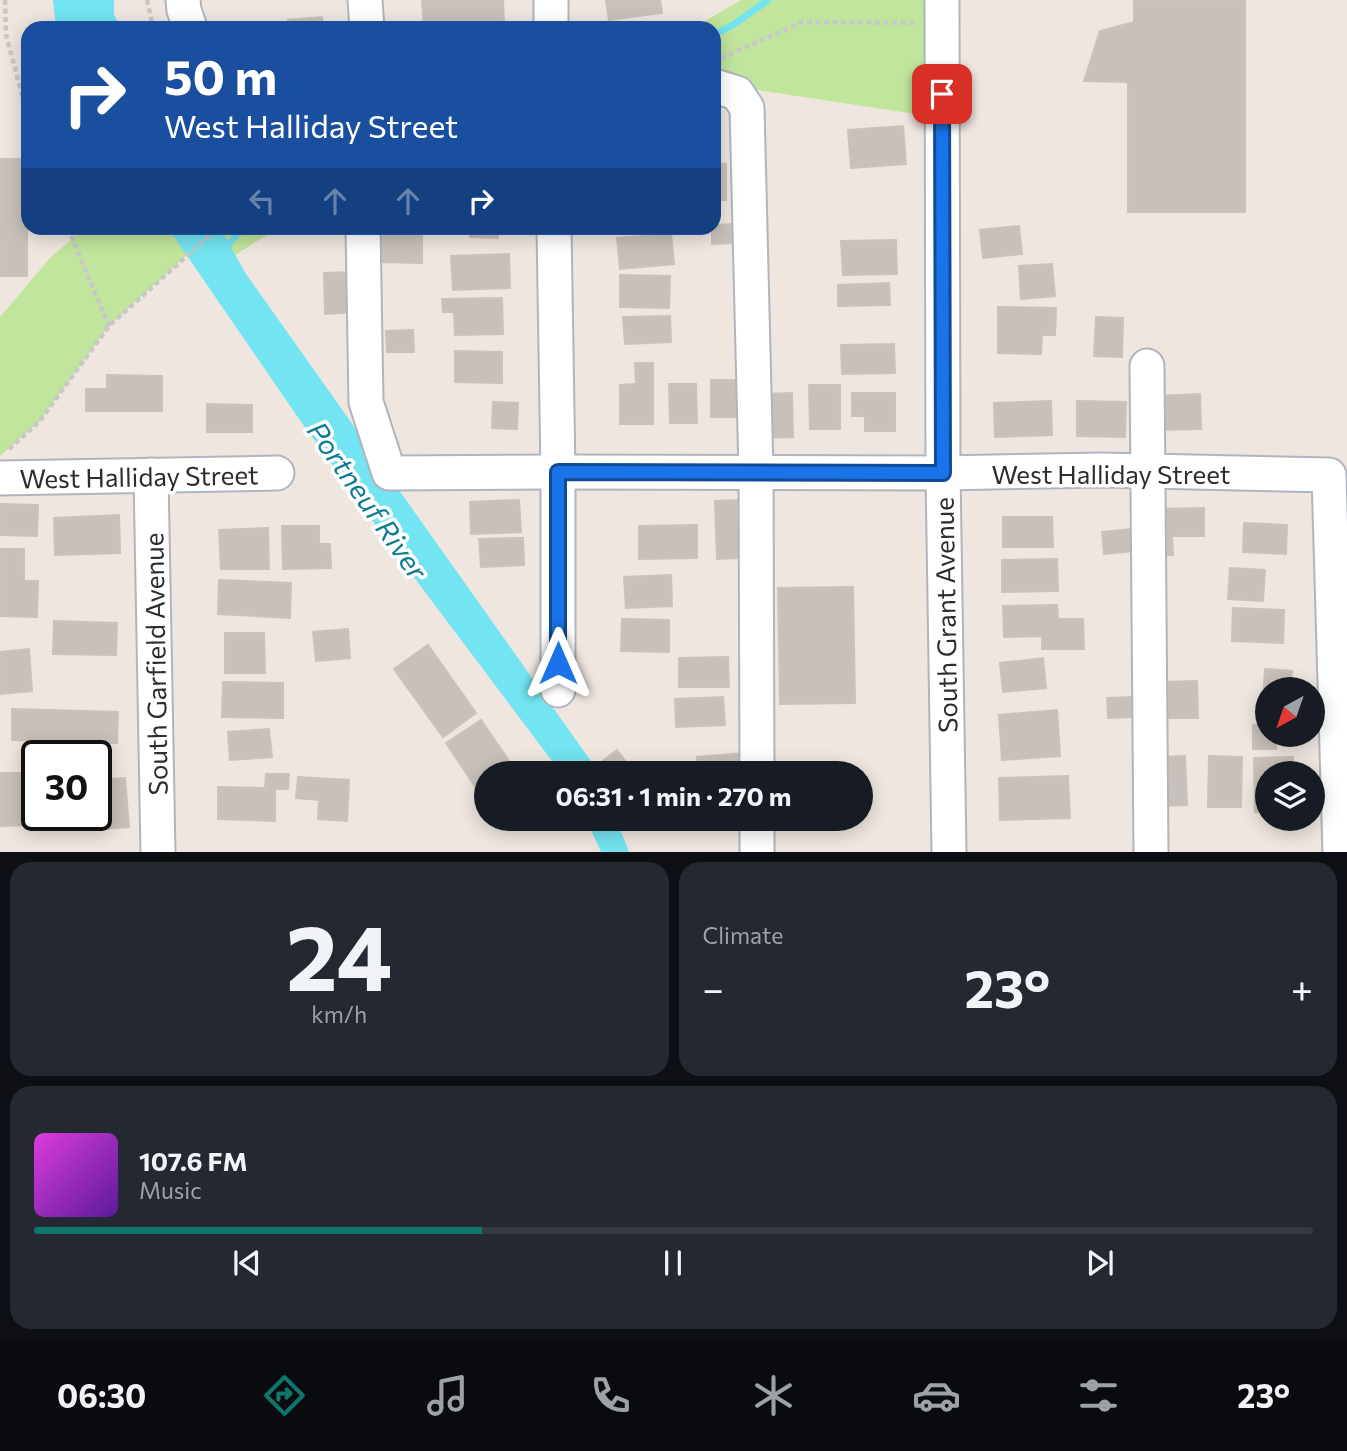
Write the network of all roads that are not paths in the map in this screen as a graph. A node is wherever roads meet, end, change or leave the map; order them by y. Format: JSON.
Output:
{"nodes":[{"id":1,"x":183,"y":0,"type":"edge"},
{"id":2,"x":365,"y":0,"type":"edge"},
{"id":3,"x":551,"y":0,"type":"edge"},
{"id":4,"x":942,"y":11,"type":"edge"},
{"id":5,"x":188,"y":21,"type":"edge"},
{"id":6,"x":366,"y":21,"type":"edge"},
{"id":7,"x":551,"y":21,"type":"edge"},
{"id":8,"x":721,"y":88,"type":"edge"},
{"id":9,"x":363,"y":235,"type":"edge"},
{"id":10,"x":554,"y":235,"type":"edge"},
{"id":11,"x":1147,"y":366,"type":"dead end"},
{"id":12,"x":3,"y":464,"type":"edge"},
{"id":13,"x":1147,"y":471,"type":"junction"},
{"id":14,"x":558,"y":472,"type":"junction"},
{"id":15,"x":756,"y":472,"type":"junction"},
{"id":16,"x":277,"y":473,"type":"dead end"},
{"id":17,"x":943,"y":473,"type":"junction"},
{"id":18,"x":151,"y":475,"type":"junction"},
{"id":19,"x":558,"y":690,"type":"dead end"},
{"id":20,"x":757,"y":761,"type":"edge"},
{"id":21,"x":757,"y":831,"type":"edge"},
{"id":22,"x":158,"y":852,"type":"edge"},
{"id":23,"x":757,"y":852,"type":"edge"},
{"id":24,"x":949,"y":852,"type":"edge"},
{"id":25,"x":1151,"y":852,"type":"edge"},
{"id":26,"x":1340,"y":852,"type":"edge"}],
"edges":[{"from":1,"to":5,"type":"street"},
{"from":2,"to":6,"type":"street"},
{"from":3,"to":7,"type":"street"},
{"from":4,"to":17,"type":"street","name":"South Grant Avenue"},
{"from":8,"to":15,"type":"street"},
{"from":9,"to":14,"type":"street","name":"West Halliday Street"},
{"from":10,"to":14,"type":"street"},
{"from":11,"to":13,"type":"street"},
{"from":12,"to":18,"type":"street","name":"West Halliday Street"},
{"from":13,"to":17,"type":"street","name":"West Halliday Street"},
{"from":13,"to":25,"type":"street"},
{"from":13,"to":26,"type":"street","name":"West Halliday Street"},
{"from":14,"to":15,"type":"street","name":"West Halliday Street"},
{"from":14,"to":19,"type":"street"},
{"from":15,"to":17,"type":"street","name":"West Halliday Street"},
{"from":15,"to":20,"type":"street"},
{"from":16,"to":18,"type":"street","name":"West Halliday Street"},
{"from":17,"to":24,"type":"street","name":"South Grant Avenue"},
{"from":18,"to":22,"type":"street","name":"South Garfield Avenue"},
{"from":21,"to":23,"type":"street"}]}
